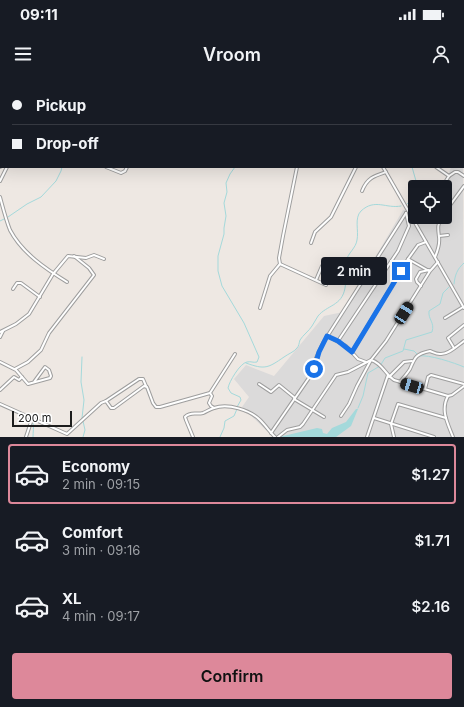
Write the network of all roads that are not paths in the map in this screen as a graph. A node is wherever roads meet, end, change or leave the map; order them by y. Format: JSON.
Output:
{"nodes":[{"id":1,"x":7,"y":168,"type":"edge"},
{"id":2,"x":108,"y":168,"type":"edge"},
{"id":3,"x":126,"y":168,"type":"edge"},
{"id":4,"x":297,"y":168,"type":"edge"},
{"id":5,"x":356,"y":168,"type":"edge"},
{"id":6,"x":384,"y":168,"type":"edge"},
{"id":7,"x":437,"y":168,"type":"edge"},
{"id":8,"x":386,"y":172,"type":"junction"},
{"id":9,"x":449,"y":176,"type":"junction"},
{"id":10,"x":464,"y":176,"type":"edge"},
{"id":11,"x":446,"y":180,"type":"edge"},
{"id":12,"x":0,"y":182,"type":"edge"},
{"id":13,"x":464,"y":186,"type":"edge"},
{"id":14,"x":362,"y":190,"type":"dead end"},
{"id":15,"x":0,"y":197,"type":"edge"},
{"id":16,"x":452,"y":202,"type":"edge"},
{"id":17,"x":408,"y":212,"type":"joint"},
{"id":18,"x":410,"y":224,"type":"edge"},
{"id":19,"x":416,"y":224,"type":"edge"},
{"id":20,"x":438,"y":224,"type":"edge"},
{"id":21,"x":448,"y":235,"type":"dead end"},
{"id":22,"x":439,"y":236,"type":"junction"},
{"id":23,"x":427,"y":242,"type":"junction"},
{"id":24,"x":311,"y":243,"type":"dead end"},
{"id":25,"x":74,"y":256,"type":"junction"},
{"id":26,"x":435,"y":257,"type":"junction"},
{"id":27,"x":104,"y":259,"type":"dead end"},
{"id":28,"x":408,"y":259,"type":"junction"},
{"id":29,"x":438,"y":262,"type":"junction"},
{"id":30,"x":280,"y":264,"type":"junction"},
{"id":31,"x":322,"y":266,"type":"dead end"},
{"id":32,"x":430,"y":271,"type":"junction"},
{"id":33,"x":53,"y":274,"type":"junction"},
{"id":34,"x":316,"y":280,"type":"junction"},
{"id":35,"x":67,"y":282,"type":"dead end"},
{"id":36,"x":326,"y":285,"type":"dead end"},
{"id":37,"x":421,"y":286,"type":"junction"},
{"id":38,"x":13,"y":289,"type":"dead end"},
{"id":39,"x":40,"y":297,"type":"junction"},
{"id":40,"x":464,"y":307,"type":"edge"},
{"id":41,"x":260,"y":308,"type":"dead end"},
{"id":42,"x":445,"y":318,"type":"dead end"},
{"id":43,"x":464,"y":325,"type":"edge"},
{"id":44,"x":3,"y":330,"type":"junction"},
{"id":45,"x":0,"y":332,"type":"edge"},
{"id":46,"x":327,"y":336,"type":"junction"},
{"id":47,"x":0,"y":337,"type":"edge"},
{"id":48,"x":338,"y":341,"type":"junction"},
{"id":49,"x":464,"y":341,"type":"edge"},
{"id":50,"x":454,"y":348,"type":"junction"},
{"id":51,"x":352,"y":352,"type":"junction"},
{"id":52,"x":235,"y":354,"type":"dead end"},
{"id":53,"x":371,"y":360,"type":"junction"},
{"id":54,"x":412,"y":361,"type":"junction"},
{"id":55,"x":0,"y":362,"type":"edge"},
{"id":56,"x":366,"y":362,"type":"junction"},
{"id":57,"x":15,"y":369,"type":"junction"},
{"id":58,"x":388,"y":376,"type":"junction"},
{"id":59,"x":22,"y":377,"type":"junction"},
{"id":60,"x":34,"y":382,"type":"junction"},
{"id":61,"x":400,"y":382,"type":"junction"},
{"id":62,"x":259,"y":384,"type":"dead end"},
{"id":63,"x":464,"y":385,"type":"edge"},
{"id":64,"x":146,"y":386,"type":"junction"},
{"id":65,"x":425,"y":389,"type":"junction"},
{"id":66,"x":0,"y":390,"type":"edge"},
{"id":67,"x":210,"y":393,"type":"junction"},
{"id":68,"x":448,"y":396,"type":"junction"},
{"id":69,"x":294,"y":398,"type":"junction"},
{"id":70,"x":106,"y":402,"type":"junction"},
{"id":71,"x":0,"y":404,"type":"edge"},
{"id":72,"x":214,"y":408,"type":"junction"},
{"id":73,"x":313,"y":410,"type":"junction"},
{"id":74,"x":341,"y":416,"type":"dead end"},
{"id":75,"x":324,"y":417,"type":"dead end"},
{"id":76,"x":32,"y":418,"type":"junction"},
{"id":77,"x":374,"y":418,"type":"junction"},
{"id":78,"x":446,"y":418,"type":"junction"},
{"id":79,"x":391,"y":424,"type":"junction"},
{"id":80,"x":271,"y":433,"type":"junction"},
{"id":81,"x":67,"y":434,"type":"junction"},
{"id":82,"x":26,"y":437,"type":"edge"},
{"id":83,"x":64,"y":437,"type":"edge"},
{"id":84,"x":67,"y":437,"type":"edge"},
{"id":85,"x":193,"y":437,"type":"edge"},
{"id":86,"x":275,"y":437,"type":"edge"},
{"id":87,"x":278,"y":437,"type":"edge"},
{"id":88,"x":367,"y":437,"type":"edge"},
{"id":89,"x":394,"y":437,"type":"edge"},
{"id":90,"x":434,"y":437,"type":"edge"},
{"id":91,"x":453,"y":437,"type":"edge"}],
"edges":[{"from":1,"to":12,"type":"street"},
{"from":2,"to":3,"type":"street"},
{"from":4,"to":30,"type":"street"},
{"from":5,"to":24,"type":"street"},
{"from":6,"to":8,"type":"street"},
{"from":7,"to":9,"type":"street"},
{"from":8,"to":14,"type":"street"},
{"from":8,"to":17,"type":"street"},
{"from":9,"to":10,"type":"street"},
{"from":9,"to":11,"type":"street"},
{"from":13,"to":16,"type":"street"},
{"from":15,"to":33,"type":"street"},
{"from":17,"to":46,"type":"street"},
{"from":18,"to":48,"type":"street"},
{"from":19,"to":23,"type":"street"},
{"from":20,"to":22,"type":"street"},
{"from":21,"to":22,"type":"street"},
{"from":22,"to":26,"type":"street"},
{"from":23,"to":26,"type":"street"},
{"from":23,"to":28,"type":"street"},
{"from":25,"to":27,"type":"street"},
{"from":25,"to":33,"type":"street"},
{"from":25,"to":57,"type":"street"},
{"from":26,"to":29,"type":"street"},
{"from":28,"to":32,"type":"street"},
{"from":28,"to":51,"type":"street"},
{"from":29,"to":32,"type":"street"},
{"from":29,"to":40,"type":"street"},
{"from":30,"to":34,"type":"street"},
{"from":30,"to":41,"type":"street"},
{"from":31,"to":34,"type":"street"},
{"from":32,"to":37,"type":"street"},
{"from":32,"to":37,"type":"street"},
{"from":33,"to":35,"type":"street"},
{"from":33,"to":39,"type":"street"},
{"from":34,"to":36,"type":"street"},
{"from":37,"to":53,"type":"street"},
{"from":38,"to":39,"type":"street"},
{"from":39,"to":44,"type":"street"},
{"from":40,"to":42,"type":"street"},
{"from":43,"to":50,"type":"street"},
{"from":44,"to":45,"type":"street"},
{"from":44,"to":47,"type":"street"},
{"from":46,"to":48,"type":"street"},
{"from":46,"to":69,"type":"street"},
{"from":48,"to":51,"type":"street"},
{"from":49,"to":50,"type":"street"},
{"from":50,"to":54,"type":"street"},
{"from":51,"to":56,"type":"street"},
{"from":52,"to":67,"type":"street"},
{"from":53,"to":56,"type":"street"},
{"from":53,"to":58,"type":"street"},
{"from":53,"to":74,"type":"street"},
{"from":54,"to":58,"type":"street"},
{"from":54,"to":61,"type":"street"},
{"from":55,"to":57,"type":"street"},
{"from":56,"to":73,"type":"street"},
{"from":57,"to":59,"type":"street"},
{"from":58,"to":61,"type":"street"},
{"from":58,"to":77,"type":"street"},
{"from":59,"to":60,"type":"street"},
{"from":59,"to":66,"type":"street"},
{"from":60,"to":60,"type":"street"},
{"from":61,"to":65,"type":"street"},
{"from":62,"to":69,"type":"street"},
{"from":63,"to":65,"type":"street"},
{"from":63,"to":68,"type":"street"},
{"from":64,"to":67,"type":"street"},
{"from":64,"to":70,"type":"street"},
{"from":64,"to":70,"type":"street"},
{"from":65,"to":68,"type":"street"},
{"from":67,"to":72,"type":"street"},
{"from":68,"to":78,"type":"street"},
{"from":69,"to":73,"type":"street"},
{"from":69,"to":80,"type":"street"},
{"from":70,"to":81,"type":"street"},
{"from":71,"to":76,"type":"street"},
{"from":72,"to":80,"type":"street"},
{"from":72,"to":85,"type":"street"},
{"from":73,"to":75,"type":"street"},
{"from":73,"to":87,"type":"street"},
{"from":76,"to":81,"type":"street"},
{"from":76,"to":82,"type":"street"},
{"from":77,"to":79,"type":"street"},
{"from":77,"to":88,"type":"street"},
{"from":78,"to":79,"type":"street"},
{"from":78,"to":91,"type":"street"},
{"from":79,"to":89,"type":"street"},
{"from":79,"to":90,"type":"street"},
{"from":80,"to":86,"type":"street"},
{"from":81,"to":83,"type":"street"},
{"from":81,"to":84,"type":"street"}]}
